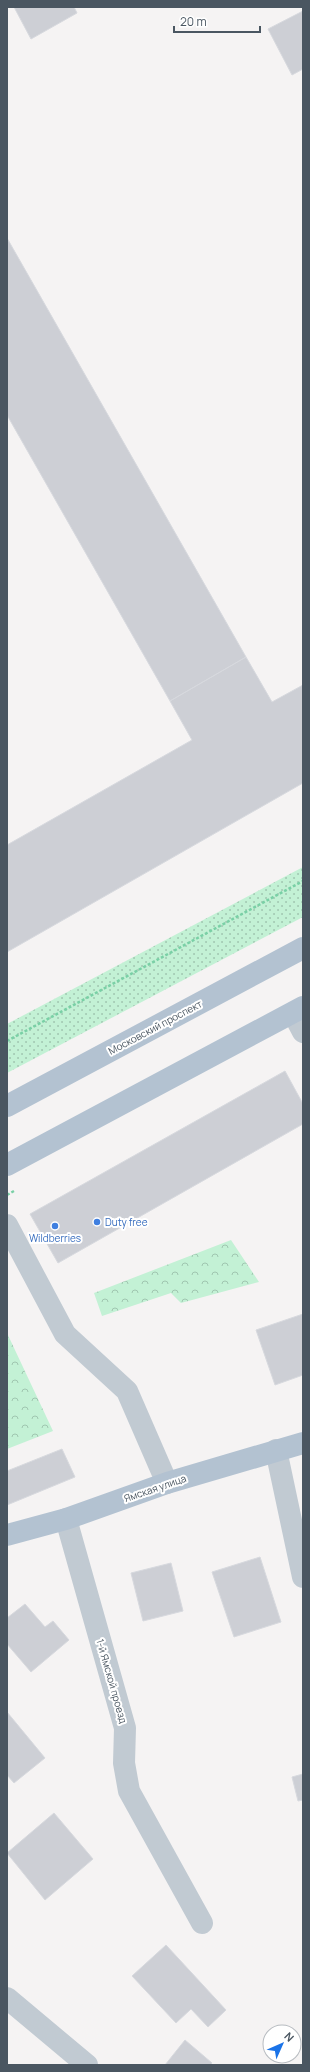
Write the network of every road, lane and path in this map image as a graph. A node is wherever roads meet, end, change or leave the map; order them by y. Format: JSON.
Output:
{"nodes":[{"id":1,"x":303,"y":881,"type":"edge"},
{"id":2,"x":303,"y":948,"type":"edge"},
{"id":3,"x":298,"y":1010,"type":"edge"},
{"id":4,"x":303,"y":1032,"type":"edge"},
{"id":5,"x":7,"y":1041,"type":"edge"},
{"id":6,"x":7,"y":1106,"type":"edge"},
{"id":7,"x":7,"y":1165,"type":"edge"},
{"id":8,"x":7,"y":1225,"type":"edge"},
{"id":9,"x":303,"y":1443,"type":"edge"},
{"id":10,"x":276,"y":1450,"type":"junction"},
{"id":11,"x":167,"y":1483,"type":"junction"},
{"id":12,"x":66,"y":1519,"type":"junction"},
{"id":13,"x":7,"y":1534,"type":"edge"},
{"id":14,"x":303,"y":1577,"type":"edge"},
{"id":15,"x":202,"y":1923,"type":"dead end"},
{"id":16,"x":7,"y":1998,"type":"edge"},
{"id":17,"x":87,"y":2065,"type":"edge"}],
"edges":[{"from":1,"to":5,"type":"path"},
{"from":2,"to":6,"type":"main road","name":"Московский проспект"},
{"from":3,"to":4,"type":"street"},
{"from":3,"to":7,"type":"main road"},
{"from":8,"to":11,"type":"street"},
{"from":9,"to":10,"type":"main road","name":"Ямская улица"},
{"from":10,"to":11,"type":"main road","name":"Ямская улица"},
{"from":10,"to":14,"type":"street"},
{"from":11,"to":12,"type":"main road","name":"Ямская улица"},
{"from":12,"to":13,"type":"main road","name":"Ямская улица"},
{"from":12,"to":15,"type":"street","name":"1-й Ямской проезд"},
{"from":16,"to":17,"type":"street"}]}
